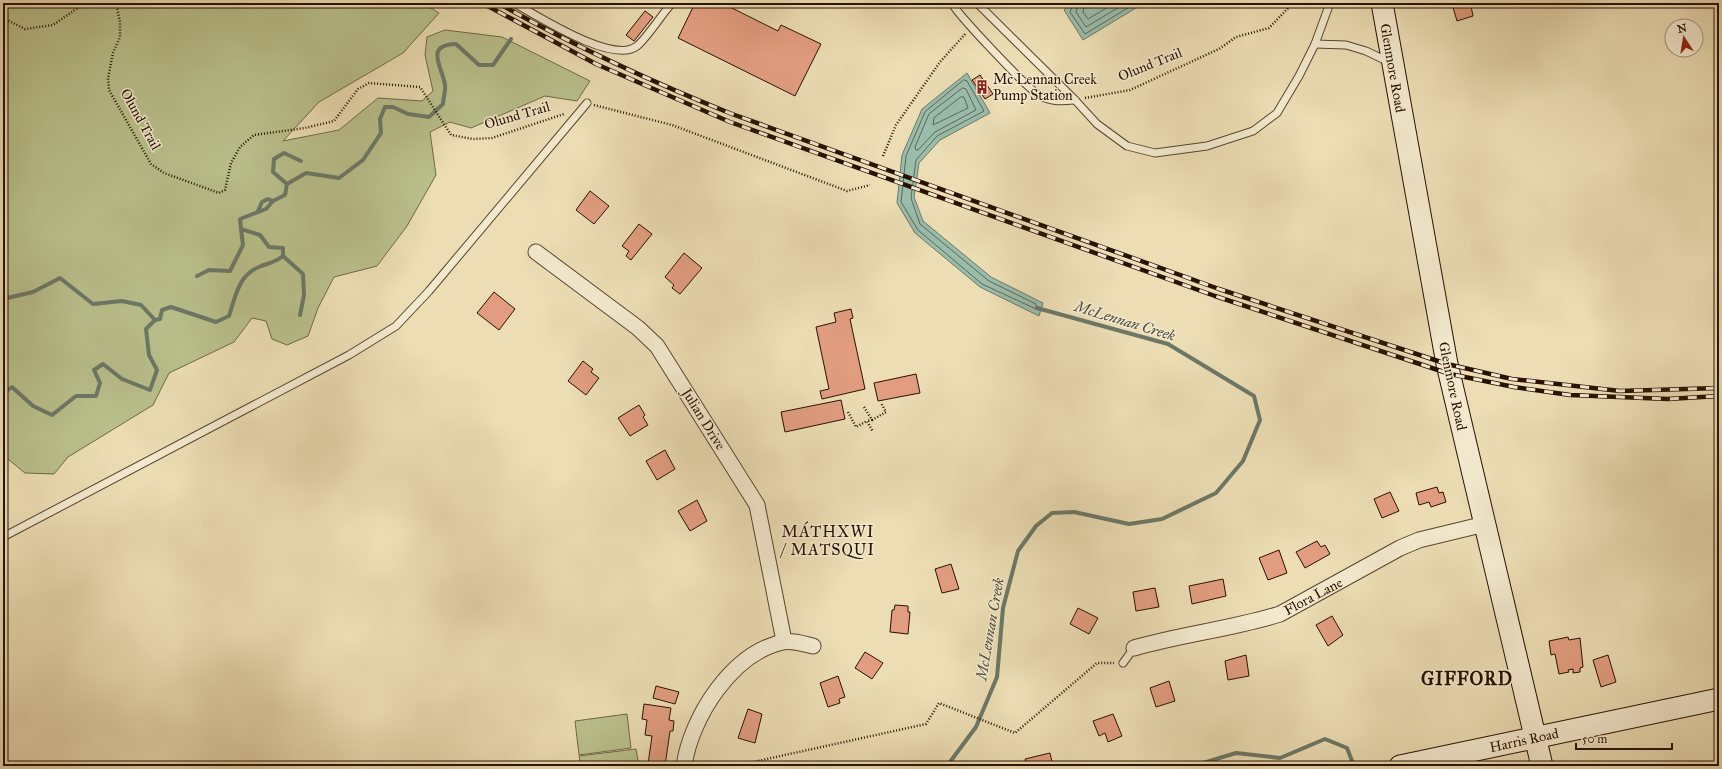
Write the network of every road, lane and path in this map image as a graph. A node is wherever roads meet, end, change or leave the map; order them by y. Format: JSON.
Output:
{"nodes":[{"id":1,"x":85,"y":3,"type":"edge"},
{"id":2,"x":116,"y":3,"type":"edge"},
{"id":3,"x":514,"y":3,"type":"edge"},
{"id":4,"x":672,"y":3,"type":"edge"},
{"id":5,"x":952,"y":3,"type":"edge"},
{"id":6,"x":977,"y":3,"type":"edge"},
{"id":7,"x":1293,"y":3,"type":"edge"},
{"id":8,"x":1330,"y":3,"type":"edge"},
{"id":9,"x":1382,"y":3,"type":"edge"},
{"id":10,"x":3,"y":18,"type":"edge"},
{"id":11,"x":971,"y":26,"type":"junction"},
{"id":12,"x":1315,"y":44,"type":"junction"},
{"id":13,"x":1392,"y":64,"type":"junction"},
{"id":14,"x":1074,"y":100,"type":"junction"},
{"id":15,"x":587,"y":103,"type":"junction"},
{"id":16,"x":883,"y":156,"type":"dead end"},
{"id":17,"x":870,"y":185,"type":"dead end"},
{"id":18,"x":536,"y":252,"type":"dead end"},
{"id":19,"x":881,"y":403,"type":"dead end"},
{"id":20,"x":864,"y":407,"type":"dead end"},
{"id":21,"x":848,"y":412,"type":"dead end"},
{"id":22,"x":872,"y":420,"type":"junction"},
{"id":23,"x":867,"y":421,"type":"junction"},
{"id":24,"x":873,"y":432,"type":"dead end"},
{"id":25,"x":1484,"y":524,"type":"junction"},
{"id":26,"x":3,"y":537,"type":"edge"},
{"id":27,"x":784,"y":642,"type":"junction"},
{"id":28,"x":813,"y":646,"type":"dead end"},
{"id":29,"x":1134,"y":648,"type":"joint"},
{"id":30,"x":1123,"y":663,"type":"joint"},
{"id":31,"x":1719,"y":699,"type":"edge"},
{"id":32,"x":1535,"y":738,"type":"junction"},
{"id":33,"x":684,"y":766,"type":"edge"},
{"id":34,"x":735,"y":766,"type":"edge"},
{"id":35,"x":1400,"y":766,"type":"edge"},
{"id":36,"x":1542,"y":766,"type":"edge"}],
"edges":[{"from":1,"to":10,"type":"path"},
{"from":2,"to":15,"type":"path","name":"Olund Trail"},
{"from":3,"to":4,"type":"lane"},
{"from":5,"to":11,"type":"lane"},
{"from":6,"to":14,"type":"lane"},
{"from":7,"to":14,"type":"path","name":"Olund Trail"},
{"from":8,"to":12,"type":"lane"},
{"from":9,"to":13,"type":"street","name":"Glenmore Road"},
{"from":11,"to":14,"type":"lane"},
{"from":11,"to":16,"type":"path"},
{"from":12,"to":13,"type":"lane"},
{"from":12,"to":14,"type":"lane"},
{"from":13,"to":25,"type":"street","name":"Glenmore Road"},
{"from":15,"to":17,"type":"path"},
{"from":15,"to":26,"type":"lane"},
{"from":18,"to":27,"type":"street","name":"Julian Drive"},
{"from":19,"to":22,"type":"path"},
{"from":20,"to":22,"type":"path"},
{"from":21,"to":23,"type":"path"},
{"from":22,"to":23,"type":"path"},
{"from":23,"to":24,"type":"path"},
{"from":25,"to":29,"type":"street","name":"Flora Lane"},
{"from":25,"to":32,"type":"street","name":"Glenmore Road"},
{"from":27,"to":28,"type":"street"},
{"from":27,"to":33,"type":"street"},
{"from":29,"to":30,"type":"lane"},
{"from":30,"to":34,"type":"path"},
{"from":31,"to":32,"type":"street","name":"Harris Road"},
{"from":32,"to":35,"type":"street","name":"Harris Road"},
{"from":32,"to":36,"type":"street","name":"Glenmore Road"}]}
